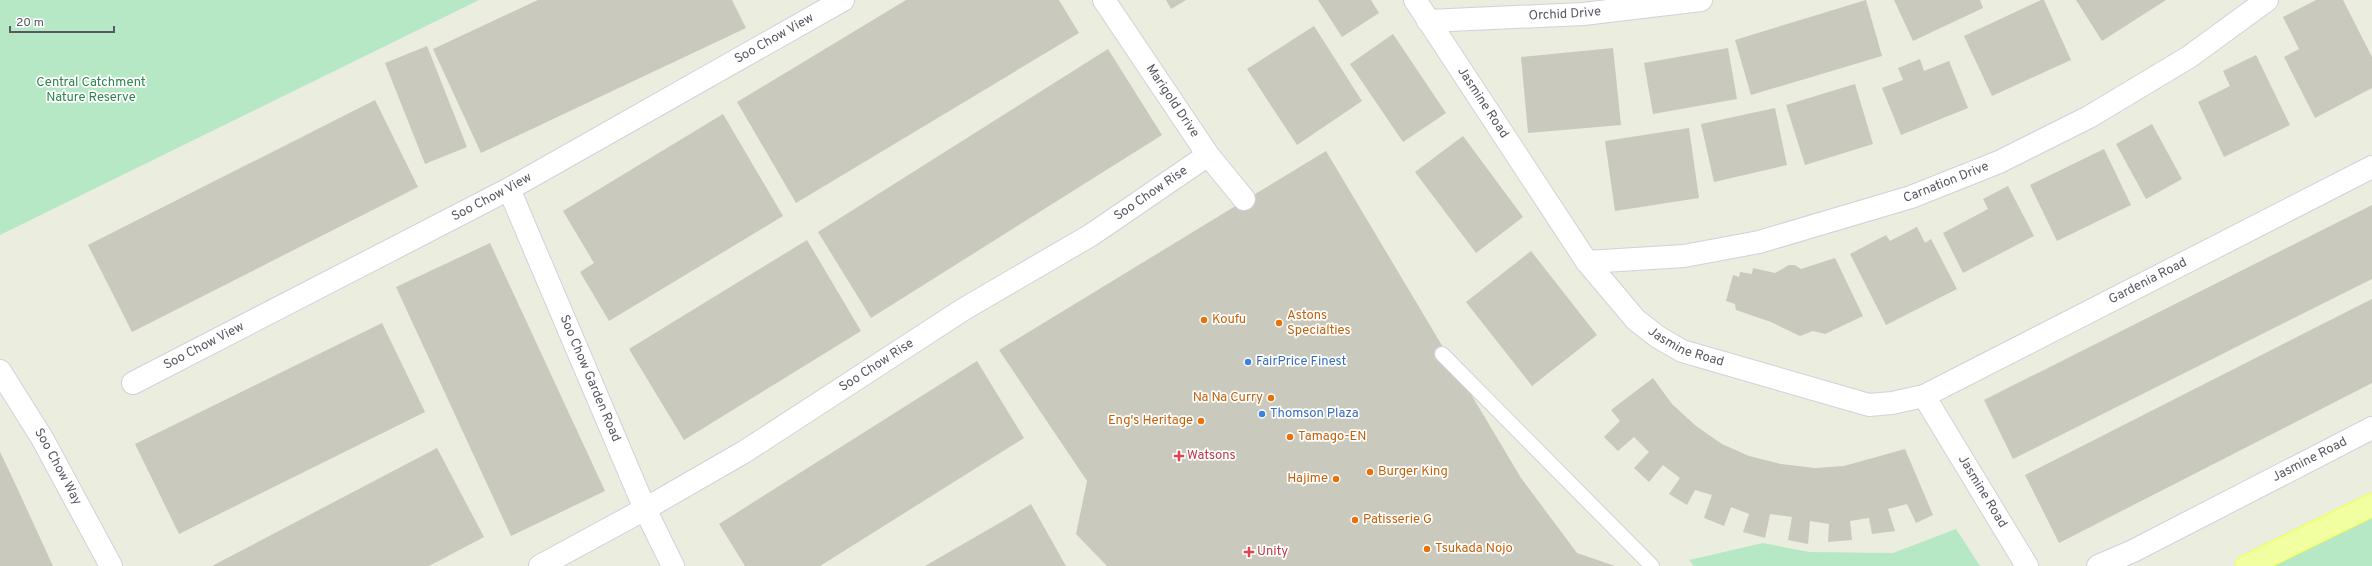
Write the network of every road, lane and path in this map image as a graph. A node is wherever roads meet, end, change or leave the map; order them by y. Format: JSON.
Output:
{"nodes":[{"id":1,"x":843,"y":0,"type":"edge"},
{"id":2,"x":1104,"y":0,"type":"edge"},
{"id":3,"x":1414,"y":0,"type":"edge"},
{"id":4,"x":1701,"y":0,"type":"edge"},
{"id":5,"x":2267,"y":0,"type":"edge"},
{"id":6,"x":1428,"y":20,"type":"junction"},
{"id":7,"x":1208,"y":155,"type":"junction"},
{"id":8,"x":2372,"y":167,"type":"edge"},
{"id":9,"x":509,"y":189,"type":"junction"},
{"id":10,"x":1244,"y":199,"type":"dead end"},
{"id":11,"x":1587,"y":262,"type":"junction"},
{"id":12,"x":1442,"y":354,"type":"dead end"},
{"id":13,"x":0,"y":371,"type":"edge"},
{"id":14,"x":134,"y":383,"type":"dead end"},
{"id":15,"x":1924,"y":396,"type":"junction"},
{"id":16,"x":2372,"y":428,"type":"edge"},
{"id":17,"x":2372,"y":504,"type":"edge"},
{"id":18,"x":645,"y":509,"type":"junction"},
{"id":19,"x":111,"y":566,"type":"edge"},
{"id":20,"x":540,"y":566,"type":"edge"},
{"id":21,"x":673,"y":566,"type":"edge"},
{"id":22,"x":1652,"y":566,"type":"edge"},
{"id":23,"x":2027,"y":566,"type":"edge"},
{"id":24,"x":2098,"y":566,"type":"edge"},
{"id":25,"x":2247,"y":566,"type":"edge"}],
"edges":[{"from":1,"to":9,"type":"street","name":"Soo Chow View"},
{"from":2,"to":7,"type":"street","name":"Marigold Drive"},
{"from":3,"to":6,"type":"street","name":"Jasmine Road"},
{"from":4,"to":6,"type":"street","name":"Orchid Drive"},
{"from":5,"to":11,"type":"street","name":"Carnation Drive"},
{"from":6,"to":11,"type":"street","name":"Jasmine Road"},
{"from":7,"to":10,"type":"street","name":"Marigold Drive"},
{"from":7,"to":18,"type":"street","name":"Soo Chow Rise"},
{"from":8,"to":15,"type":"street","name":"Gardenia Road"},
{"from":9,"to":14,"type":"street","name":"Soo Chow View"},
{"from":9,"to":18,"type":"street","name":"Soo Chow Garden Road"},
{"from":11,"to":15,"type":"street","name":"Jasmine Road"},
{"from":12,"to":22,"type":"lane"},
{"from":13,"to":19,"type":"street","name":"Soo Chow Way"},
{"from":15,"to":23,"type":"street","name":"Jasmine Road"},
{"from":16,"to":24,"type":"street","name":"Jasmine Road"},
{"from":17,"to":25,"type":"main road"},
{"from":18,"to":20,"type":"street","name":"Soo Chow Rise"},
{"from":18,"to":21,"type":"street","name":"Soo Chow Garden Road"}]}
